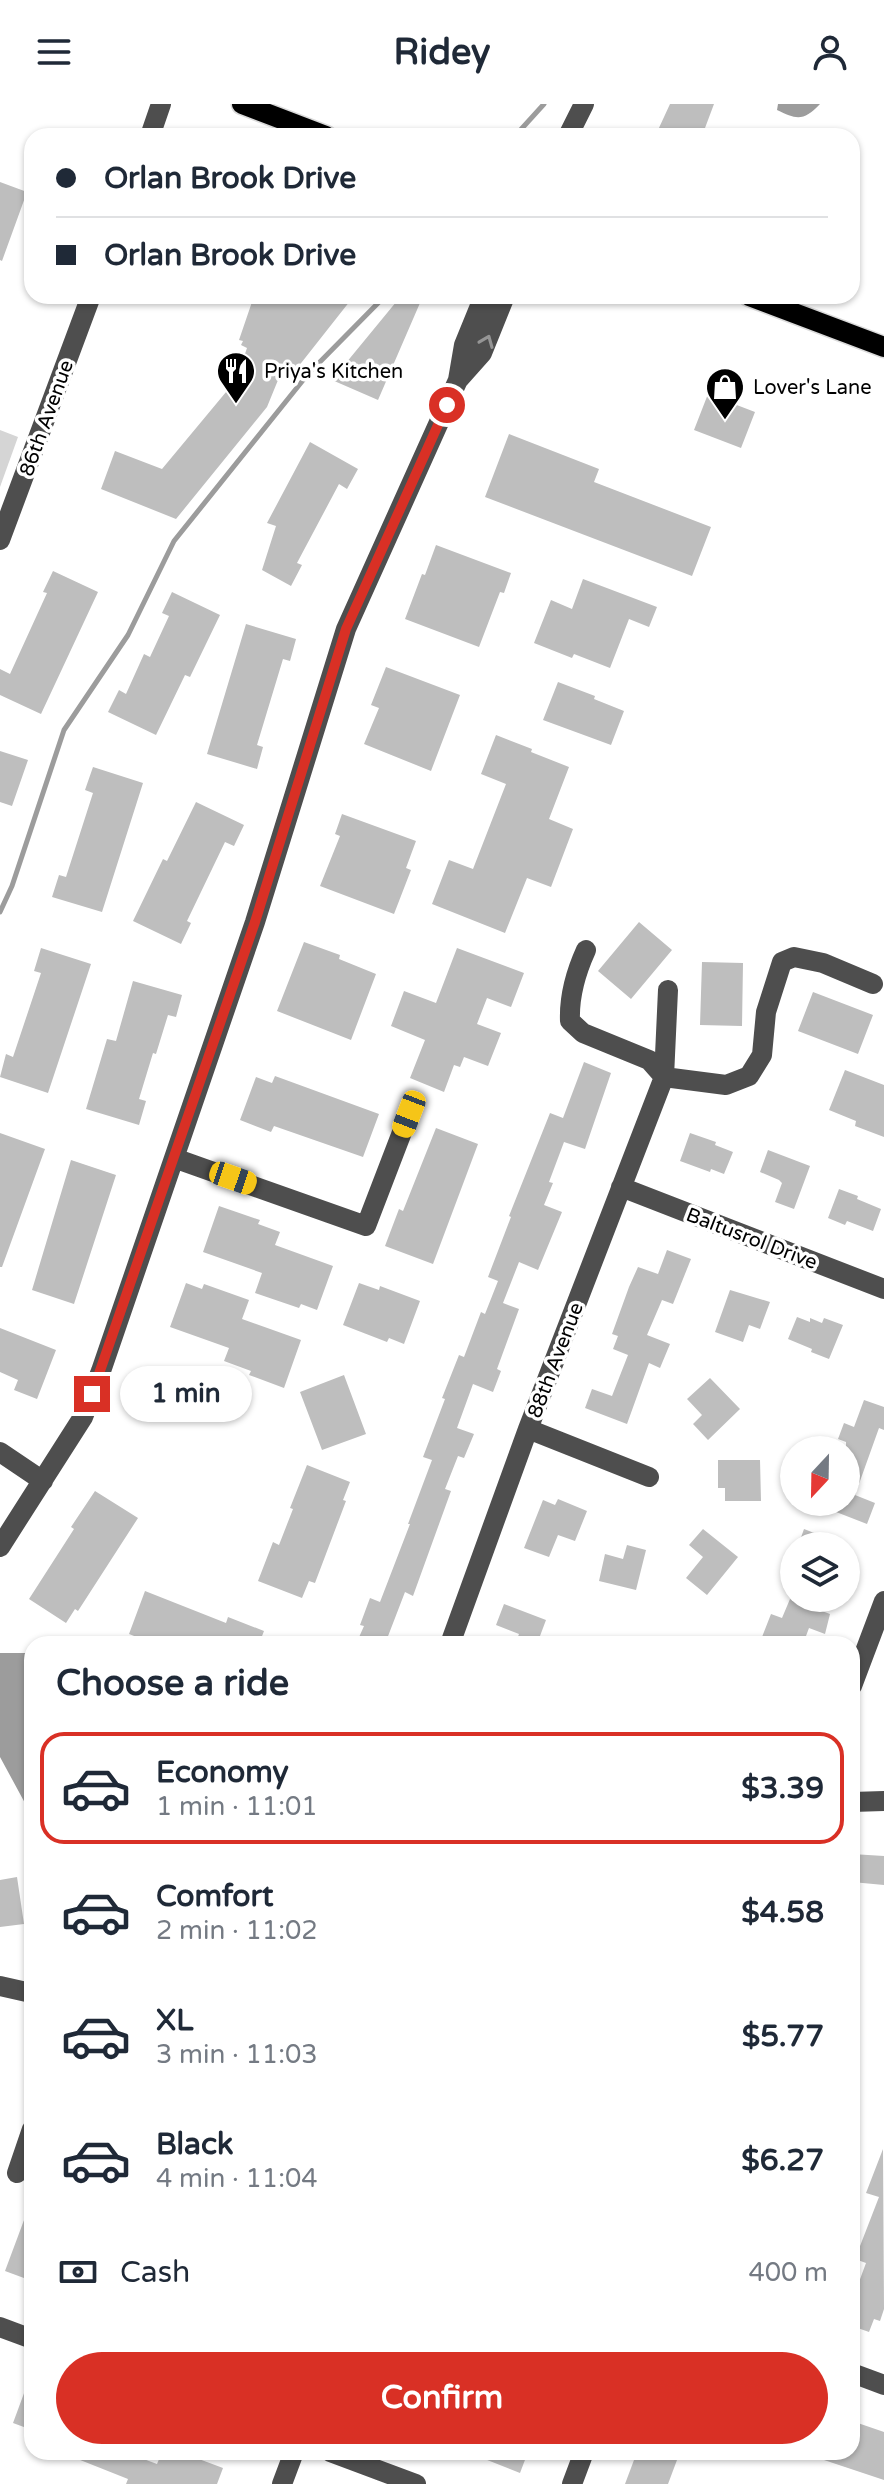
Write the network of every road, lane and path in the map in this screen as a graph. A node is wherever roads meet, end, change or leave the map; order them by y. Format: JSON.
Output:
{"nodes":[{"id":1,"x":161,"y":104,"type":"edge"},
{"id":2,"x":242,"y":104,"type":"edge"},
{"id":3,"x":584,"y":104,"type":"edge"},
{"id":4,"x":153,"y":128,"type":"edge"},
{"id":5,"x":305,"y":128,"type":"edge"},
{"id":6,"x":572,"y":128,"type":"edge"},
{"id":7,"x":88,"y":304,"type":"edge"},
{"id":8,"x":481,"y":304,"type":"edge"},
{"id":9,"x":502,"y":304,"type":"edge"},
{"id":10,"x":770,"y":304,"type":"edge"},
{"id":11,"x":884,"y":347,"type":"edge"},
{"id":12,"x":458,"y":380,"type":"junction"},
{"id":13,"x":0,"y":540,"type":"edge"},
{"id":14,"x":586,"y":950,"type":"dead end"},
{"id":15,"x":873,"y":984,"type":"dead end"},
{"id":16,"x":668,"y":990,"type":"dead end"},
{"id":17,"x":664,"y":1077,"type":"junction"},
{"id":18,"x":409,"y":1114,"type":"dead end"},
{"id":19,"x":174,"y":1158,"type":"junction"},
{"id":20,"x":621,"y":1187,"type":"junction"},
{"id":21,"x":884,"y":1289,"type":"edge"},
{"id":22,"x":528,"y":1429,"type":"junction"},
{"id":23,"x":0,"y":1452,"type":"edge"},
{"id":24,"x":649,"y":1477,"type":"dead end"},
{"id":25,"x":43,"y":1481,"type":"junction"},
{"id":26,"x":0,"y":1547,"type":"edge"},
{"id":27,"x":884,"y":1601,"type":"edge"},
{"id":28,"x":453,"y":1636,"type":"edge"},
{"id":29,"x":860,"y":1665,"type":"edge"},
{"id":30,"x":884,"y":1801,"type":"edge"},
{"id":31,"x":860,"y":1803,"type":"edge"},
{"id":32,"x":0,"y":1986,"type":"edge"},
{"id":33,"x":24,"y":1991,"type":"edge"},
{"id":34,"x":24,"y":2152,"type":"edge"},
{"id":35,"x":17,"y":2173,"type":"dead end"},
{"id":36,"x":0,"y":2327,"type":"edge"},
{"id":37,"x":24,"y":2336,"type":"edge"},
{"id":38,"x":860,"y":2376,"type":"edge"},
{"id":39,"x":884,"y":2385,"type":"edge"},
{"id":40,"x":291,"y":2460,"type":"edge"},
{"id":41,"x":352,"y":2460,"type":"edge"},
{"id":42,"x":581,"y":2460,"type":"edge"},
{"id":43,"x":282,"y":2484,"type":"edge"},
{"id":44,"x":416,"y":2484,"type":"edge"},
{"id":45,"x":572,"y":2484,"type":"edge"}],
"edges":[{"from":1,"to":4,"type":"street"},
{"from":2,"to":5,"type":"main road"},
{"from":3,"to":6,"type":"street"},
{"from":7,"to":13,"type":"street","name":"86th Avenue"},
{"from":8,"to":12,"type":"street"},
{"from":12,"to":9,"type":"street","one_way":true},
{"from":10,"to":11,"type":"main road"},
{"from":12,"to":19,"type":"street"},
{"from":14,"to":17,"type":"street"},
{"from":15,"to":17,"type":"street"},
{"from":16,"to":17,"type":"street","name":"88th Avenue"},
{"from":17,"to":20,"type":"street","name":"88th Avenue"},
{"from":18,"to":19,"type":"street"},
{"from":19,"to":25,"type":"street"},
{"from":20,"to":21,"type":"street","name":"Baltusrol Drive"},
{"from":20,"to":22,"type":"street","name":"88th Avenue"},
{"from":22,"to":24,"type":"street"},
{"from":22,"to":28,"type":"street","name":"88th Avenue"},
{"from":23,"to":25,"type":"street"},
{"from":25,"to":26,"type":"street"},
{"from":27,"to":29,"type":"street"},
{"from":30,"to":31,"type":"street"},
{"from":32,"to":33,"type":"street"},
{"from":34,"to":35,"type":"street"},
{"from":36,"to":37,"type":"street"},
{"from":38,"to":39,"type":"street"},
{"from":40,"to":43,"type":"street"},
{"from":41,"to":44,"type":"street"},
{"from":42,"to":45,"type":"street"}]}
